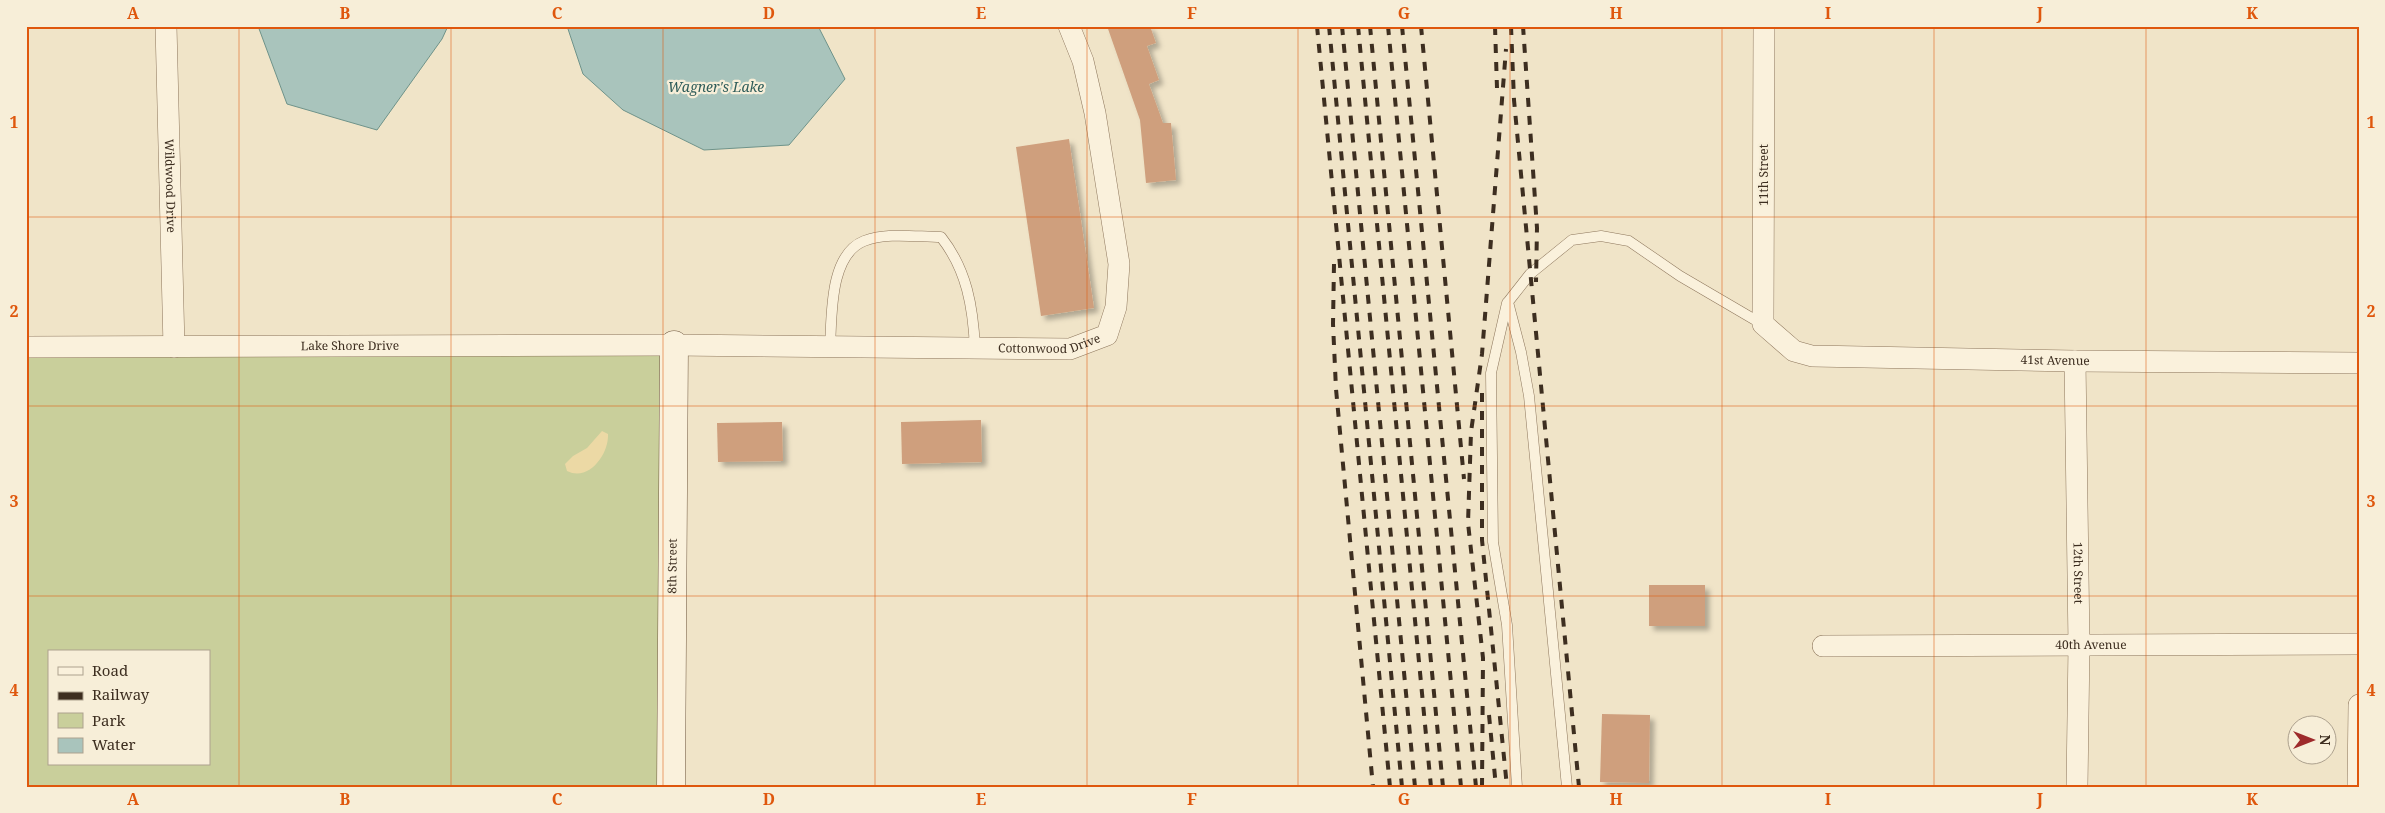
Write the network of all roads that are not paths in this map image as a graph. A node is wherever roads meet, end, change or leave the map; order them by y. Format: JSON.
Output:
{"nodes":[{"id":1,"x":166,"y":26,"type":"edge"},
{"id":2,"x":1069,"y":26,"type":"edge"},
{"id":3,"x":1764,"y":26,"type":"edge"},
{"id":4,"x":1508,"y":302,"type":"junction"},
{"id":5,"x":1763,"y":324,"type":"junction"},
{"id":6,"x":674,"y":345,"type":"junction"},
{"id":7,"x":26,"y":347,"type":"edge"},
{"id":8,"x":174,"y":347,"type":"junction"},
{"id":9,"x":830,"y":347,"type":"junction"},
{"id":10,"x":975,"y":348,"type":"junction"},
{"id":11,"x":2075,"y":361,"type":"junction"},
{"id":12,"x":2359,"y":363,"type":"edge"},
{"id":13,"x":2359,"y":644,"type":"edge"},
{"id":14,"x":2079,"y":645,"type":"junction"},
{"id":15,"x":1823,"y":646,"type":"dead end"},
{"id":16,"x":2359,"y":705,"type":"edge"},
{"id":17,"x":672,"y":787,"type":"edge"},
{"id":18,"x":1517,"y":787,"type":"edge"},
{"id":19,"x":1567,"y":787,"type":"edge"},
{"id":20,"x":2078,"y":787,"type":"edge"},
{"id":21,"x":2358,"y":787,"type":"edge"}],
"edges":[{"from":1,"to":8,"type":"street","name":"Wildwood Drive"},
{"from":2,"to":10,"type":"street","name":"Cottonwood Drive"},
{"from":3,"to":5,"type":"street","name":"11th Street"},
{"from":4,"to":5,"type":"lane"},
{"from":4,"to":18,"type":"lane"},
{"from":4,"to":19,"type":"lane"},
{"from":5,"to":11,"type":"street","name":"41st Avenue"},
{"from":6,"to":8,"type":"street","name":"Lake Shore Drive"},
{"from":6,"to":9,"type":"street","name":"Cottonwood Drive"},
{"from":6,"to":17,"type":"street","name":"8th Street"},
{"from":7,"to":8,"type":"street","name":"Lake Shore Drive"},
{"from":9,"to":10,"type":"street","name":"Cottonwood Drive"},
{"from":9,"to":10,"type":"lane"},
{"from":11,"to":12,"type":"street","name":"41st Avenue"},
{"from":11,"to":14,"type":"street","name":"12th Street"},
{"from":13,"to":14,"type":"street","name":"40th Avenue"},
{"from":14,"to":15,"type":"street","name":"40th Avenue"},
{"from":14,"to":20,"type":"street","name":"12th Street"},
{"from":16,"to":21,"type":"street"}]}
